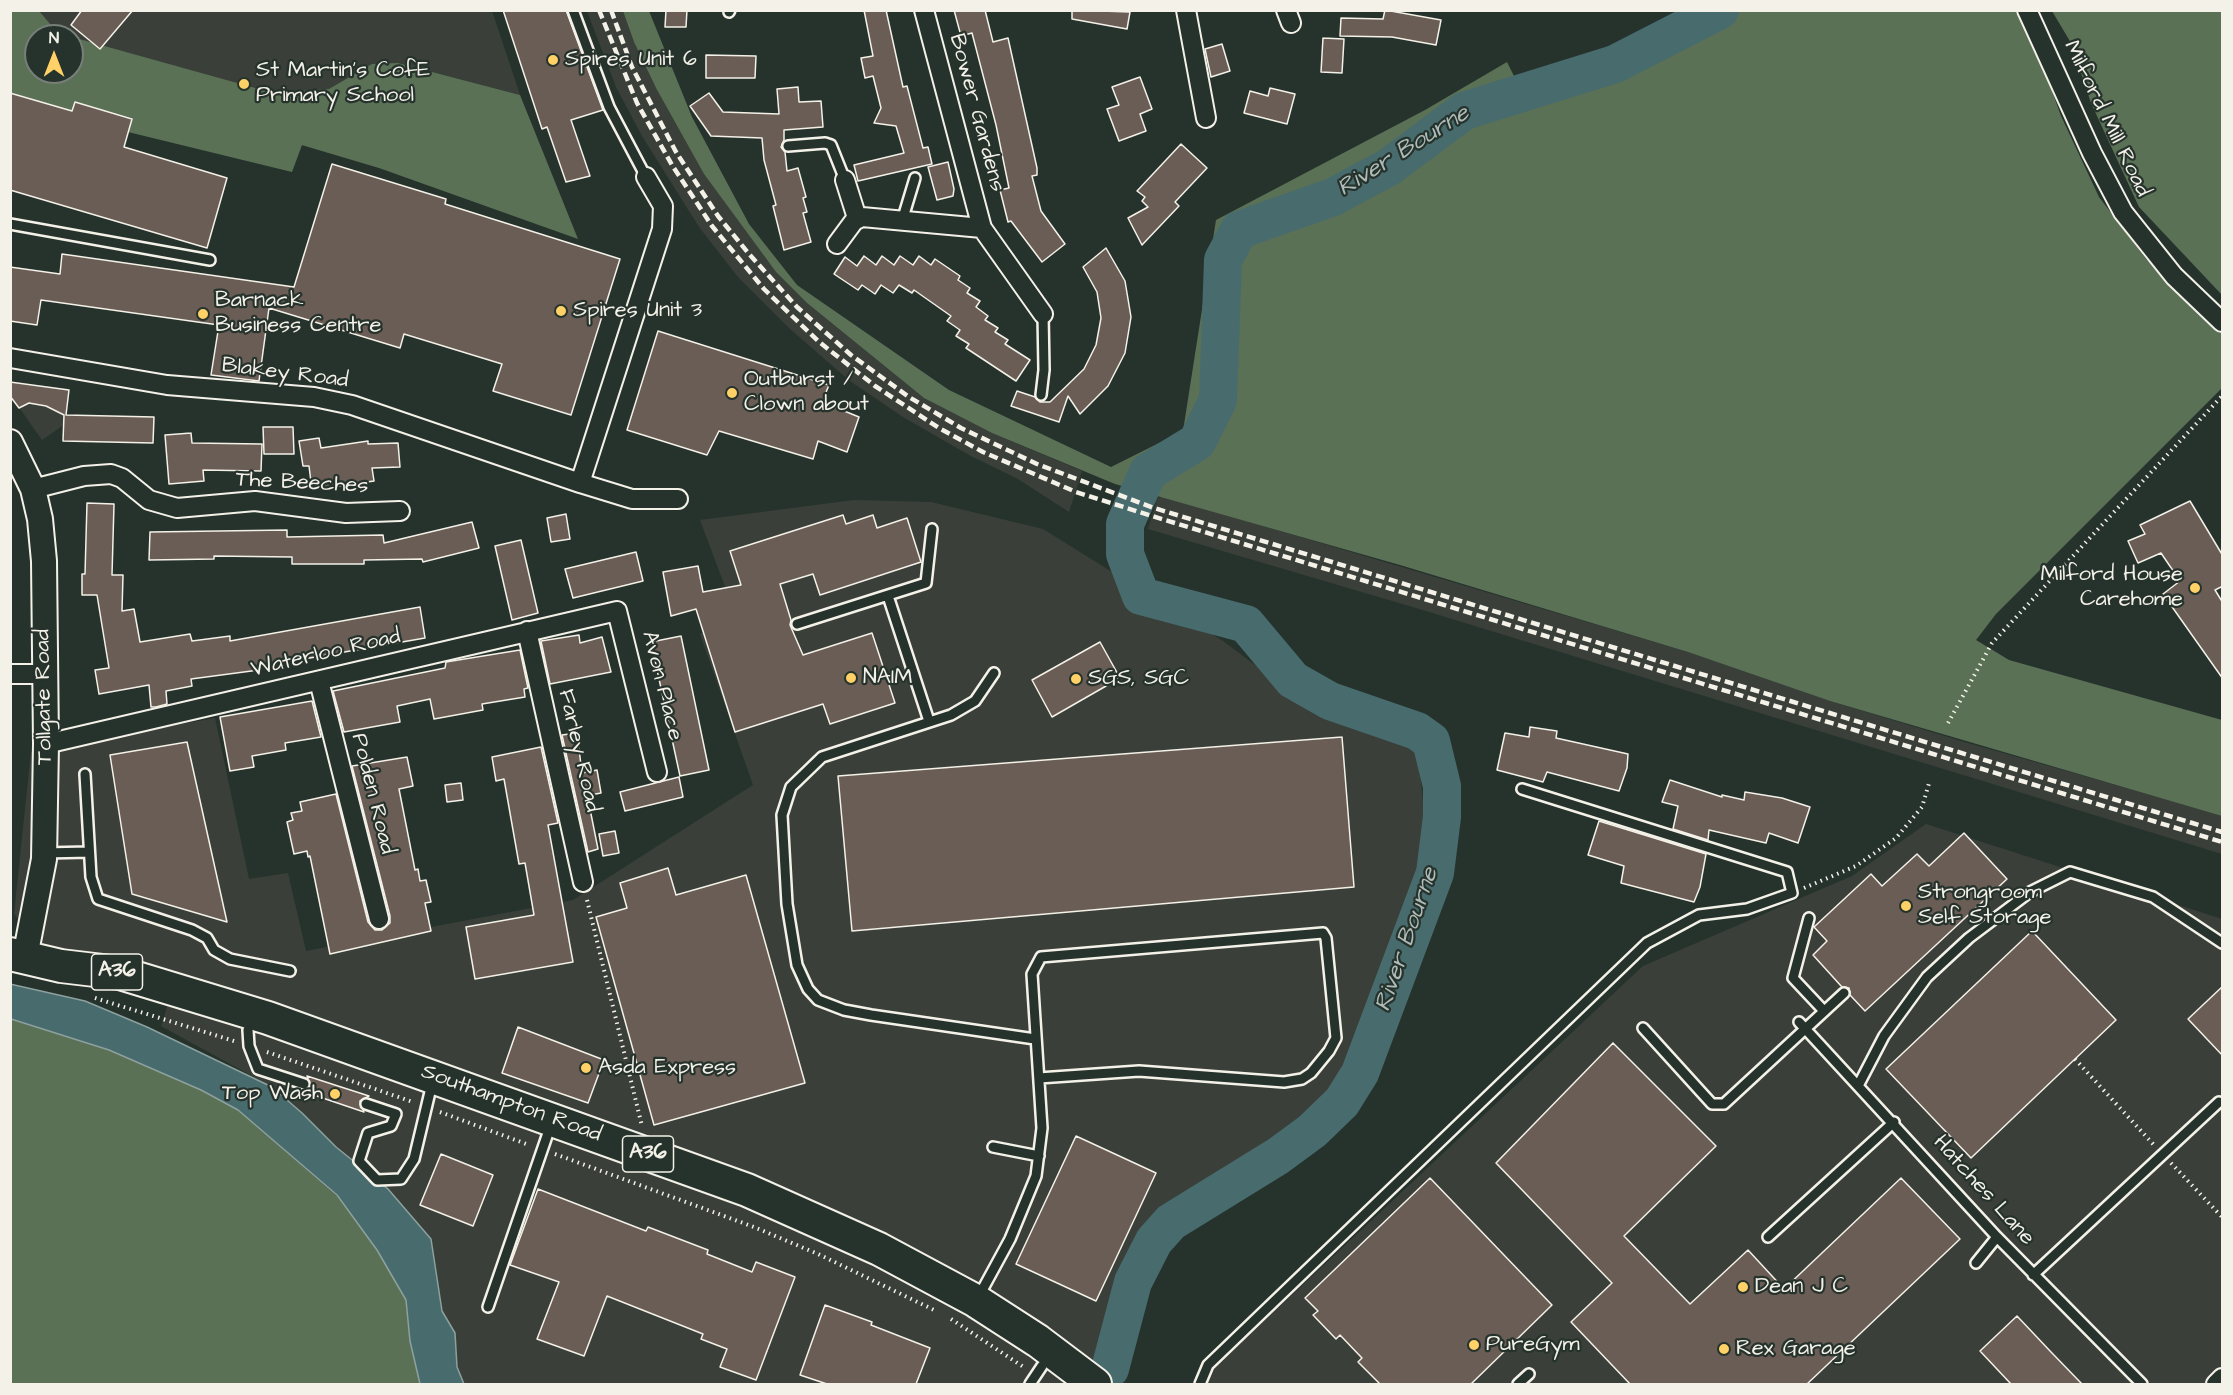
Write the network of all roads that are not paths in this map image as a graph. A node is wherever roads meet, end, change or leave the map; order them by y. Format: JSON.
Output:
{"nodes":[{"id":1,"x":573,"y":10,"type":"edge"},
{"id":2,"x":924,"y":10,"type":"edge"},
{"id":3,"x":1186,"y":10,"type":"edge"},
{"id":4,"x":2027,"y":10,"type":"edge"},
{"id":5,"x":1206,"y":117,"type":"dead end"},
{"id":6,"x":788,"y":146,"type":"dead end"},
{"id":7,"x":646,"y":177,"type":"joint"},
{"id":8,"x":915,"y":178,"type":"dead end"},
{"id":9,"x":845,"y":180,"type":"joint"},
{"id":10,"x":858,"y":218,"type":"junction"},
{"id":11,"x":902,"y":221,"type":"junction"},
{"id":12,"x":10,"y":224,"type":"edge"},
{"id":13,"x":982,"y":228,"type":"junction"},
{"id":14,"x":837,"y":244,"type":"dead end"},
{"id":15,"x":210,"y":260,"type":"dead end"},
{"id":16,"x":1043,"y":314,"type":"joint"},
{"id":17,"x":2223,"y":322,"type":"edge"},
{"id":18,"x":10,"y":358,"type":"edge"},
{"id":19,"x":1041,"y":395,"type":"dead end"},
{"id":20,"x":10,"y":442,"type":"edge"},
{"id":21,"x":580,"y":483,"type":"junction"},
{"id":22,"x":33,"y":489,"type":"junction"},
{"id":23,"x":678,"y":499,"type":"dead end"},
{"id":24,"x":400,"y":511,"type":"dead end"},
{"id":25,"x":932,"y":529,"type":"dead end"},
{"id":26,"x":888,"y":596,"type":"junction"},
{"id":27,"x":617,"y":611,"type":"joint"},
{"id":28,"x":797,"y":624,"type":"dead end"},
{"id":29,"x":527,"y":631,"type":"junction"},
{"id":30,"x":10,"y":674,"type":"edge"},
{"id":31,"x":44,"y":674,"type":"junction"},
{"id":32,"x":994,"y":674,"type":"dead end"},
{"id":33,"x":319,"y":681,"type":"junction"},
{"id":34,"x":928,"y":721,"type":"junction"},
{"id":35,"x":46,"y":744,"type":"junction"},
{"id":36,"x":657,"y":772,"type":"dead end"},
{"id":37,"x":85,"y":774,"type":"dead end"},
{"id":38,"x":1522,"y":789,"type":"dead end"},
{"id":39,"x":89,"y":852,"type":"junction"},
{"id":40,"x":44,"y":853,"type":"junction"},
{"id":41,"x":583,"y":882,"type":"road end"},
{"id":42,"x":1809,"y":918,"type":"dead end"},
{"id":43,"x":379,"y":919,"type":"dead end"},
{"id":44,"x":2223,"y":943,"type":"edge"},
{"id":45,"x":18,"y":955,"type":"edge"},
{"id":46,"x":61,"y":966,"type":"junction"},
{"id":47,"x":290,"y":972,"type":"dead end"},
{"id":48,"x":1844,"y":993,"type":"dead end"},
{"id":49,"x":1824,"y":1011,"type":"junction"},
{"id":50,"x":1802,"y":1025,"type":"junction"},
{"id":51,"x":1643,"y":1028,"type":"dead end"},
{"id":52,"x":248,"y":1030,"type":"junction"},
{"id":53,"x":1035,"y":1039,"type":"junction"},
{"id":54,"x":1039,"y":1078,"type":"junction"},
{"id":55,"x":304,"y":1084,"type":"dead end"},
{"id":56,"x":1859,"y":1084,"type":"junction"},
{"id":57,"x":430,"y":1092,"type":"junction"},
{"id":58,"x":2219,"y":1102,"type":"dead end"},
{"id":59,"x":366,"y":1104,"type":"dead end"},
{"id":60,"x":1894,"y":1122,"type":"junction"},
{"id":61,"x":548,"y":1136,"type":"junction"},
{"id":62,"x":993,"y":1147,"type":"dead end"},
{"id":63,"x":1039,"y":1156,"type":"junction"},
{"id":64,"x":1768,"y":1237,"type":"dead end"},
{"id":65,"x":1997,"y":1237,"type":"junction"},
{"id":66,"x":1976,"y":1263,"type":"dead end"},
{"id":67,"x":2033,"y":1275,"type":"junction"},
{"id":68,"x":976,"y":1301,"type":"junction"},
{"id":69,"x":488,"y":1307,"type":"dead end"},
{"id":70,"x":1529,"y":1374,"type":"dead end"},
{"id":71,"x":1036,"y":1375,"type":"edge"},
{"id":72,"x":2223,"y":1378,"type":"edge"},
{"id":73,"x":1067,"y":1384,"type":"edge"},
{"id":74,"x":1095,"y":1384,"type":"edge"},
{"id":75,"x":1200,"y":1384,"type":"edge"},
{"id":76,"x":1518,"y":1384,"type":"edge"},
{"id":77,"x":2142,"y":1384,"type":"edge"},
{"id":78,"x":2216,"y":1384,"type":"edge"}],
"edges":[{"from":1,"to":7,"type":"lane"},
{"from":2,"to":13,"type":"street","name":"Bower Gardens"},
{"from":3,"to":5,"type":"street"},
{"from":4,"to":17,"type":"street","name":"Milford Mill Road"},
{"from":6,"to":9,"type":"lane"},
{"from":7,"to":21,"type":"street"},
{"from":8,"to":11,"type":"lane"},
{"from":9,"to":10,"type":"street"},
{"from":10,"to":11,"type":"street","name":"Bower Gardens"},
{"from":10,"to":14,"type":"street"},
{"from":11,"to":13,"type":"street","name":"Bower Gardens"},
{"from":12,"to":15,"type":"lane"},
{"from":13,"to":16,"type":"street","name":"Bower Gardens"},
{"from":16,"to":19,"type":"lane"},
{"from":18,"to":21,"type":"street","name":"Blakey Road"},
{"from":20,"to":22,"type":"street","name":"Tollgate Road"},
{"from":21,"to":23,"type":"street","name":"Blakey Road"},
{"from":22,"to":24,"type":"street","name":"The Beeches"},
{"from":22,"to":31,"type":"street","name":"Tollgate Road"},
{"from":25,"to":26,"type":"lane"},
{"from":26,"to":28,"type":"lane"},
{"from":26,"to":34,"type":"lane"},
{"from":27,"to":29,"type":"street","name":"Waterloo Road"},
{"from":27,"to":36,"type":"street","name":"Avon Place"},
{"from":29,"to":33,"type":"street","name":"Waterloo Road"},
{"from":29,"to":41,"type":"street","name":"Farley Road"},
{"from":30,"to":31,"type":"street"},
{"from":31,"to":35,"type":"street","name":"Tollgate Road"},
{"from":32,"to":34,"type":"lane"},
{"from":33,"to":35,"type":"street","name":"Waterloo Road"},
{"from":33,"to":43,"type":"street","name":"Polden Road"},
{"from":34,"to":53,"type":"lane"},
{"from":35,"to":40,"type":"street","name":"Tollgate Road"},
{"from":37,"to":39,"type":"lane"},
{"from":38,"to":75,"type":"lane"},
{"from":39,"to":40,"type":"lane"},
{"from":39,"to":47,"type":"lane"},
{"from":40,"to":45,"type":"street","name":"Tollgate Road"},
{"from":42,"to":49,"type":"lane"},
{"from":44,"to":56,"type":"lane"},
{"from":45,"to":46,"type":"highway","name":"Southampton Road","number":"A36"},
{"from":46,"to":52,"type":"highway","name":"Southampton Road","number":"A36"},
{"from":46,"to":68,"type":"highway","name":"Southampton Road","number":"A36"},
{"from":48,"to":49,"type":"lane"},
{"from":49,"to":50,"type":"lane"},
{"from":50,"to":51,"type":"lane"},
{"from":50,"to":56,"type":"lane","name":"Hatches Lane"},
{"from":52,"to":55,"type":"lane"},
{"from":52,"to":57,"type":"highway","name":"Southampton Road","number":"A36"},
{"from":53,"to":54,"type":"lane"},
{"from":53,"to":54,"type":"lane"},
{"from":54,"to":63,"type":"lane"},
{"from":56,"to":60,"type":"lane","name":"Hatches Lane"},
{"from":57,"to":59,"type":"lane"},
{"from":57,"to":61,"type":"highway","name":"Southampton Road","number":"A36"},
{"from":58,"to":67,"type":"lane"},
{"from":60,"to":64,"type":"lane"},
{"from":60,"to":65,"type":"lane","name":"Hatches Lane"},
{"from":61,"to":69,"type":"lane"},
{"from":61,"to":71,"type":"highway","name":"Southampton Road","number":"A36"},
{"from":62,"to":63,"type":"lane"},
{"from":63,"to":68,"type":"lane"},
{"from":65,"to":66,"type":"lane"},
{"from":65,"to":67,"type":"lane","name":"Hatches Lane"},
{"from":67,"to":77,"type":"lane","name":"Hatches Lane"},
{"from":68,"to":74,"type":"highway","name":"Southampton Road","number":"A36"},
{"from":70,"to":76,"type":"lane"},
{"from":71,"to":73,"type":"highway","name":"Southampton Road","number":"A36"},
{"from":72,"to":78,"type":"street"}]}
